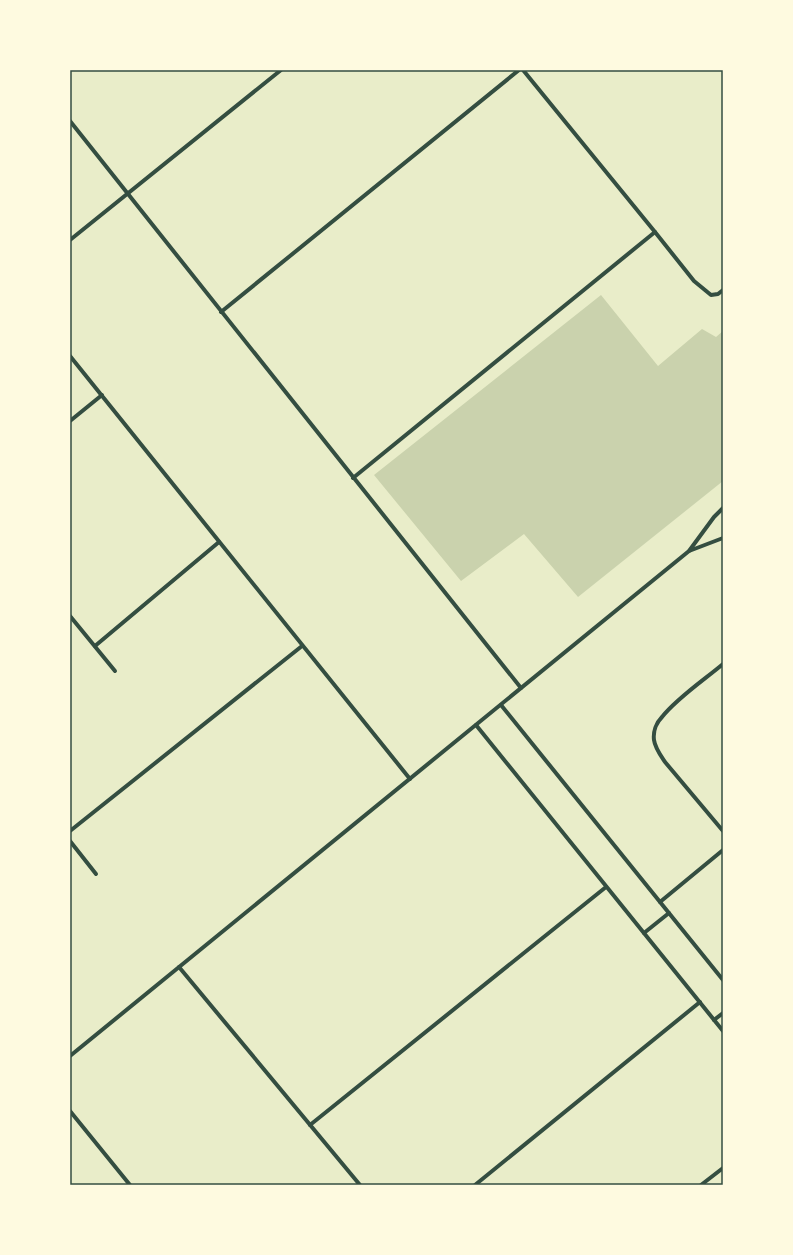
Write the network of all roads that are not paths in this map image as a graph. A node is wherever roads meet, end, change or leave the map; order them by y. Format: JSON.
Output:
{"nodes":[{"id":1,"x":281,"y":70,"type":"edge"},
{"id":2,"x":519,"y":70,"type":"edge"},
{"id":3,"x":523,"y":70,"type":"edge"},
{"id":4,"x":70,"y":122,"type":"edge"},
{"id":5,"x":127,"y":193,"type":"junction"},
{"id":6,"x":655,"y":232,"type":"junction"},
{"id":7,"x":70,"y":240,"type":"edge"},
{"id":8,"x":723,"y":290,"type":"edge"},
{"id":9,"x":221,"y":312,"type":"junction"},
{"id":10,"x":70,"y":356,"type":"edge"},
{"id":11,"x":102,"y":395,"type":"junction"},
{"id":12,"x":70,"y":421,"type":"edge"},
{"id":13,"x":353,"y":478,"type":"junction"},
{"id":14,"x":723,"y":508,"type":"edge"},
{"id":15,"x":723,"y":538,"type":"edge"},
{"id":16,"x":219,"y":542,"type":"junction"},
{"id":17,"x":689,"y":551,"type":"junction"},
{"id":18,"x":70,"y":616,"type":"edge"},
{"id":19,"x":95,"y":646,"type":"junction"},
{"id":20,"x":302,"y":646,"type":"junction"},
{"id":21,"x":723,"y":664,"type":"edge"},
{"id":22,"x":115,"y":671,"type":"dead end"},
{"id":23,"x":520,"y":688,"type":"junction"},
{"id":24,"x":501,"y":705,"type":"junction"},
{"id":25,"x":476,"y":725,"type":"junction"},
{"id":26,"x":410,"y":779,"type":"junction"},
{"id":27,"x":70,"y":831,"type":"edge"},
{"id":28,"x":723,"y":831,"type":"edge"},
{"id":29,"x":70,"y":842,"type":"edge"},
{"id":30,"x":723,"y":850,"type":"edge"},
{"id":31,"x":96,"y":874,"type":"dead end"},
{"id":32,"x":606,"y":887,"type":"junction"},
{"id":33,"x":660,"y":902,"type":"junction"},
{"id":34,"x":668,"y":913,"type":"junction"},
{"id":35,"x":644,"y":933,"type":"junction"},
{"id":36,"x":179,"y":967,"type":"junction"},
{"id":37,"x":723,"y":980,"type":"edge"},
{"id":38,"x":700,"y":1002,"type":"junction"},
{"id":39,"x":723,"y":1012,"type":"edge"},
{"id":40,"x":714,"y":1020,"type":"junction"},
{"id":41,"x":723,"y":1031,"type":"edge"},
{"id":42,"x":70,"y":1056,"type":"edge"},
{"id":43,"x":70,"y":1111,"type":"edge"},
{"id":44,"x":310,"y":1125,"type":"junction"},
{"id":45,"x":723,"y":1168,"type":"edge"},
{"id":46,"x":130,"y":1185,"type":"edge"},
{"id":47,"x":360,"y":1185,"type":"edge"},
{"id":48,"x":475,"y":1185,"type":"edge"},
{"id":49,"x":701,"y":1185,"type":"edge"}],
"edges":[{"from":1,"to":5,"type":"street"},
{"from":2,"to":9,"type":"street"},
{"from":3,"to":6,"type":"street"},
{"from":4,"to":5,"type":"street"},
{"from":5,"to":7,"type":"street"},
{"from":5,"to":9,"type":"street"},
{"from":6,"to":8,"type":"street"},
{"from":6,"to":13,"type":"street"},
{"from":9,"to":13,"type":"street"},
{"from":10,"to":11,"type":"street"},
{"from":11,"to":12,"type":"street"},
{"from":11,"to":16,"type":"street"},
{"from":13,"to":23,"type":"street"},
{"from":14,"to":17,"type":"street"},
{"from":15,"to":17,"type":"street"},
{"from":16,"to":19,"type":"street"},
{"from":16,"to":20,"type":"street"},
{"from":17,"to":23,"type":"street"},
{"from":18,"to":19,"type":"street"},
{"from":19,"to":22,"type":"street"},
{"from":20,"to":26,"type":"street"},
{"from":20,"to":27,"type":"street"},
{"from":21,"to":28,"type":"street"},
{"from":23,"to":24,"type":"street"},
{"from":24,"to":25,"type":"street"},
{"from":24,"to":33,"type":"street"},
{"from":25,"to":26,"type":"street"},
{"from":25,"to":32,"type":"street"},
{"from":26,"to":36,"type":"street"},
{"from":29,"to":31,"type":"street"},
{"from":30,"to":33,"type":"street"},
{"from":32,"to":35,"type":"street"},
{"from":32,"to":44,"type":"street"},
{"from":33,"to":34,"type":"street"},
{"from":34,"to":35,"type":"street"},
{"from":34,"to":37,"type":"street"},
{"from":35,"to":38,"type":"street"},
{"from":36,"to":42,"type":"street"},
{"from":36,"to":44,"type":"street"},
{"from":38,"to":40,"type":"street"},
{"from":38,"to":48,"type":"street"},
{"from":39,"to":40,"type":"street"},
{"from":40,"to":41,"type":"street"},
{"from":43,"to":46,"type":"street"},
{"from":44,"to":47,"type":"street"},
{"from":45,"to":49,"type":"street"}]}
